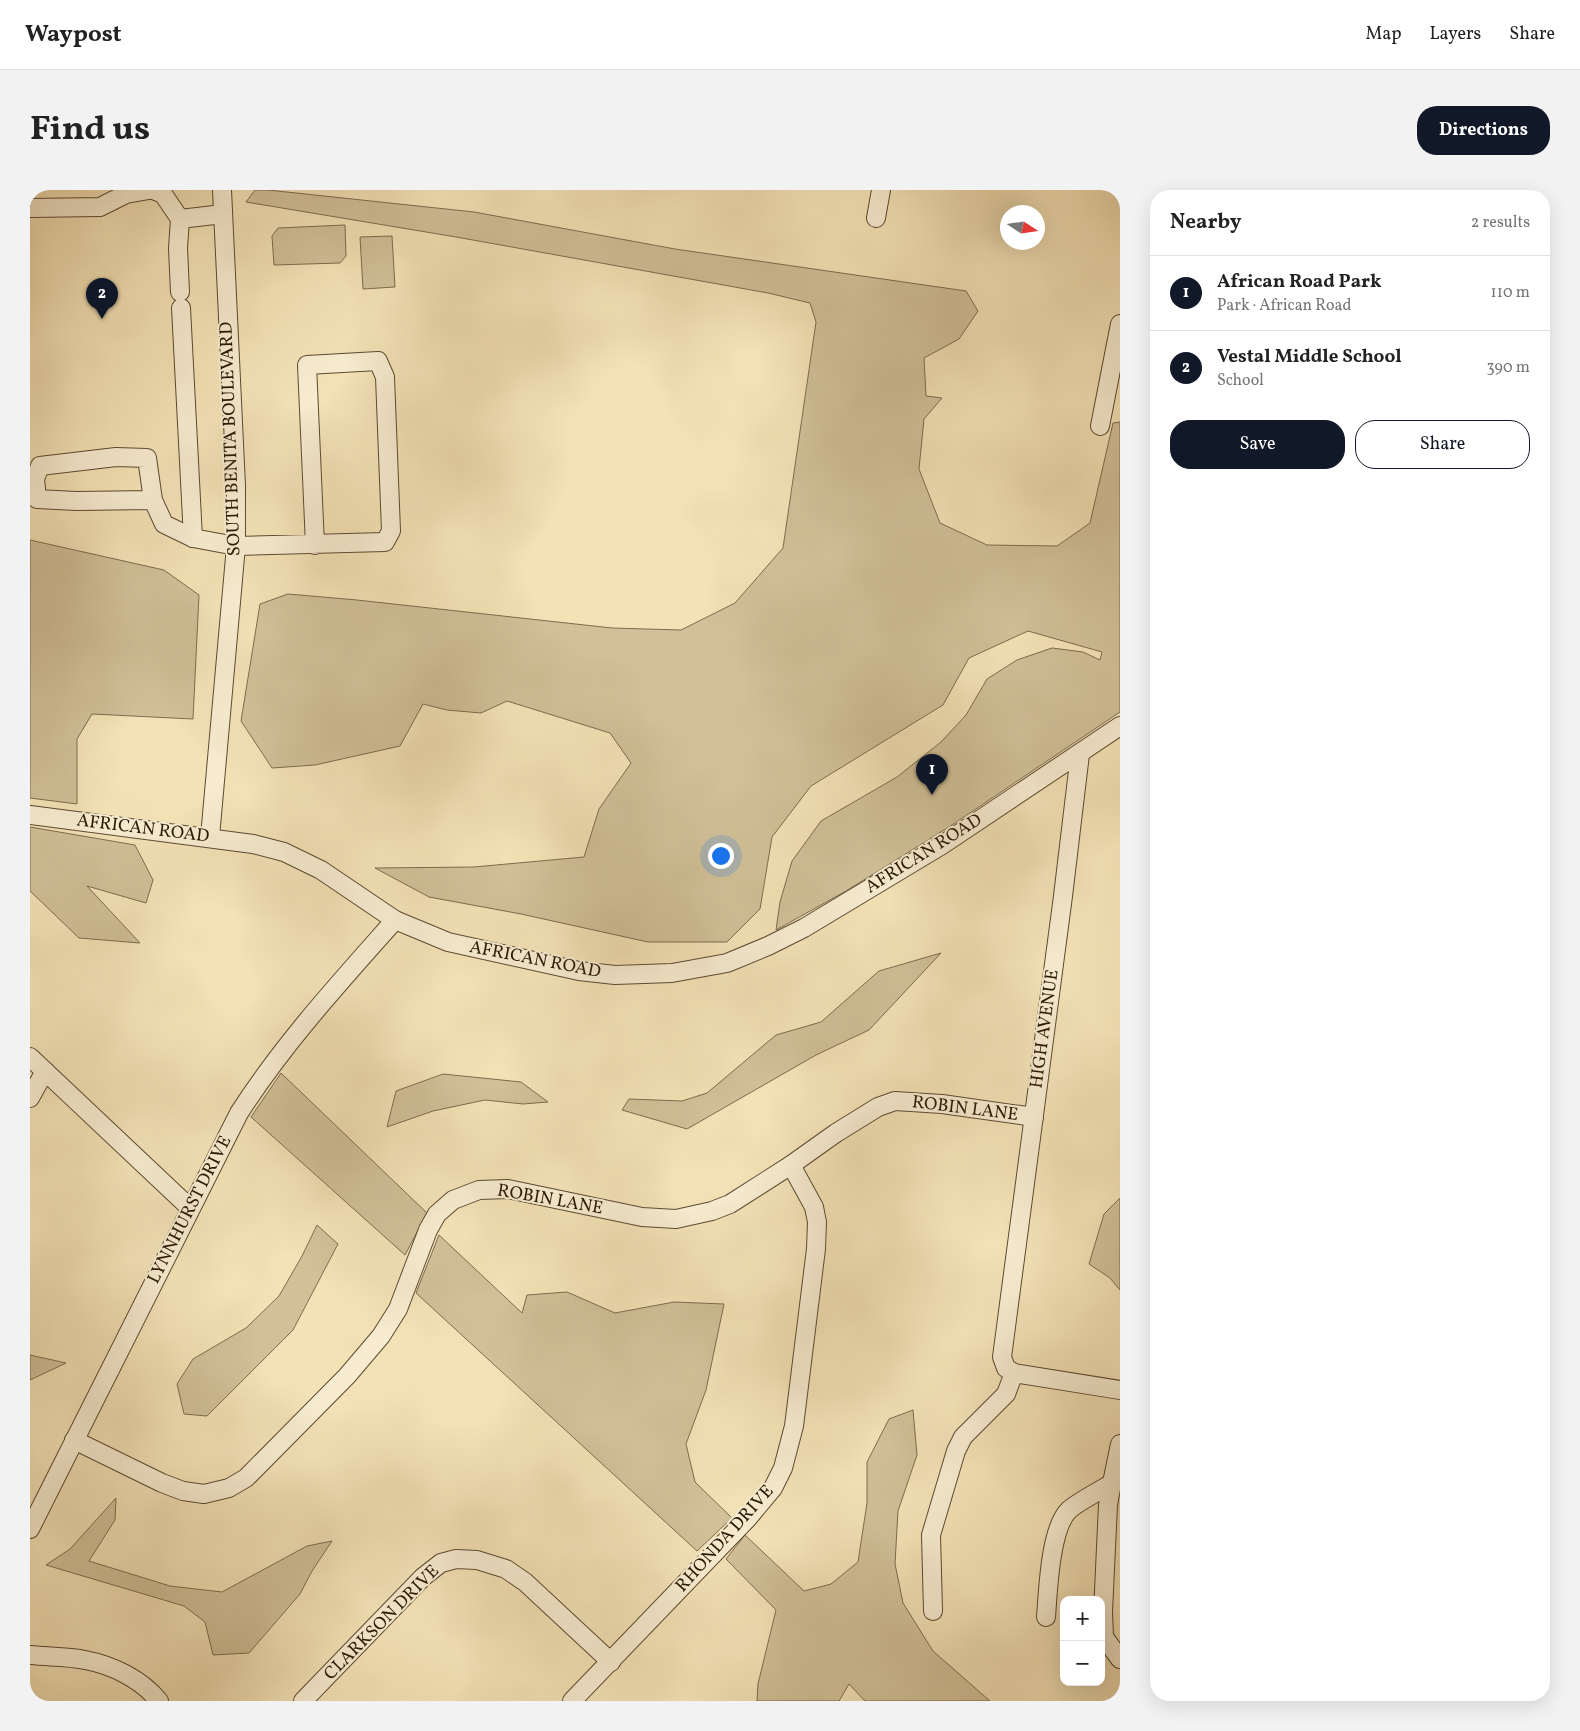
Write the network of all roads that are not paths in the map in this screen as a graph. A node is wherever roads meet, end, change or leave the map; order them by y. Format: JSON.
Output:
{"nodes":[{"id":1,"x":151,"y":190,"type":"edge"},
{"id":2,"x":222,"y":190,"type":"edge"},
{"id":3,"x":881,"y":190,"type":"edge"},
{"id":4,"x":30,"y":208,"type":"edge"},
{"id":5,"x":223,"y":214,"type":"junction"},
{"id":6,"x":876,"y":218,"type":"dead end"},
{"id":7,"x":180,"y":219,"type":"junction"},
{"id":8,"x":1120,"y":324,"type":"edge"},
{"id":9,"x":1100,"y":426,"type":"dead end"},
{"id":10,"x":152,"y":500,"type":"junction"},
{"id":11,"x":193,"y":538,"type":"junction"},
{"id":12,"x":315,"y":545,"type":"junction"},
{"id":13,"x":236,"y":546,"type":"junction"},
{"id":14,"x":1120,"y":726,"type":"edge"},
{"id":15,"x":1080,"y":754,"type":"junction"},
{"id":16,"x":30,"y":815,"type":"edge"},
{"id":17,"x":210,"y":837,"type":"junction"},
{"id":18,"x":394,"y":920,"type":"junction"},
{"id":19,"x":30,"y":1057,"type":"edge"},
{"id":20,"x":45,"y":1071,"type":"junction"},
{"id":21,"x":30,"y":1098,"type":"edge"},
{"id":22,"x":1034,"y":1118,"type":"junction"},
{"id":23,"x":791,"y":1165,"type":"junction"},
{"id":24,"x":190,"y":1208,"type":"junction"},
{"id":25,"x":1009,"y":1368,"type":"junction"},
{"id":26,"x":1120,"y":1390,"type":"edge"},
{"id":27,"x":74,"y":1440,"type":"junction"},
{"id":28,"x":1120,"y":1444,"type":"edge"},
{"id":29,"x":1112,"y":1483,"type":"junction"},
{"id":30,"x":34,"y":1511,"type":"edge"},
{"id":31,"x":30,"y":1529,"type":"edge"},
{"id":32,"x":932,"y":1611,"type":"dead end"},
{"id":33,"x":1046,"y":1618,"type":"dead end"},
{"id":34,"x":30,"y":1655,"type":"edge"},
{"id":35,"x":1120,"y":1659,"type":"edge"},
{"id":36,"x":611,"y":1662,"type":"junction"},
{"id":37,"x":158,"y":1701,"type":"edge"},
{"id":38,"x":303,"y":1701,"type":"edge"},
{"id":39,"x":572,"y":1701,"type":"edge"}],
"edges":[{"from":1,"to":4,"type":"street"},
{"from":1,"to":7,"type":"street"},
{"from":2,"to":5,"type":"street","name":"SOUTH BENITA BOULEVARD"},
{"from":3,"to":6,"type":"street"},
{"from":5,"to":7,"type":"street"},
{"from":5,"to":13,"type":"street","name":"SOUTH BENITA BOULEVARD"},
{"from":7,"to":11,"type":"street"},
{"from":8,"to":9,"type":"street"},
{"from":10,"to":10,"type":"street"},
{"from":10,"to":11,"type":"street"},
{"from":11,"to":13,"type":"street"},
{"from":12,"to":12,"type":"street"},
{"from":12,"to":13,"type":"street"},
{"from":13,"to":17,"type":"street","name":"SOUTH BENITA BOULEVARD"},
{"from":14,"to":15,"type":"street","name":"AFRICAN ROAD"},
{"from":15,"to":18,"type":"street","name":"AFRICAN ROAD"},
{"from":15,"to":22,"type":"street","name":"HIGH AVENUE"},
{"from":16,"to":17,"type":"street","name":"AFRICAN ROAD"},
{"from":17,"to":18,"type":"street","name":"AFRICAN ROAD"},
{"from":18,"to":24,"type":"street","name":"LYNNHURST DRIVE"},
{"from":19,"to":20,"type":"street"},
{"from":20,"to":21,"type":"street"},
{"from":20,"to":24,"type":"street"},
{"from":22,"to":23,"type":"street","name":"ROBIN LANE"},
{"from":22,"to":25,"type":"street","name":"HIGH AVENUE"},
{"from":23,"to":27,"type":"street","name":"ROBIN LANE"},
{"from":23,"to":36,"type":"street","name":"RHONDA DRIVE"},
{"from":24,"to":27,"type":"street","name":"LYNNHURST DRIVE"},
{"from":25,"to":26,"type":"street"},
{"from":25,"to":32,"type":"street"},
{"from":27,"to":30,"type":"street","name":"LYNNHURST DRIVE"},
{"from":28,"to":29,"type":"street"},
{"from":29,"to":33,"type":"street"},
{"from":29,"to":35,"type":"street"},
{"from":30,"to":31,"type":"street","name":"LYNNHURST DRIVE"},
{"from":34,"to":37,"type":"street"},
{"from":36,"to":38,"type":"street","name":"CLARKSON DRIVE"},
{"from":36,"to":39,"type":"street","name":"RHONDA DRIVE"}]}
